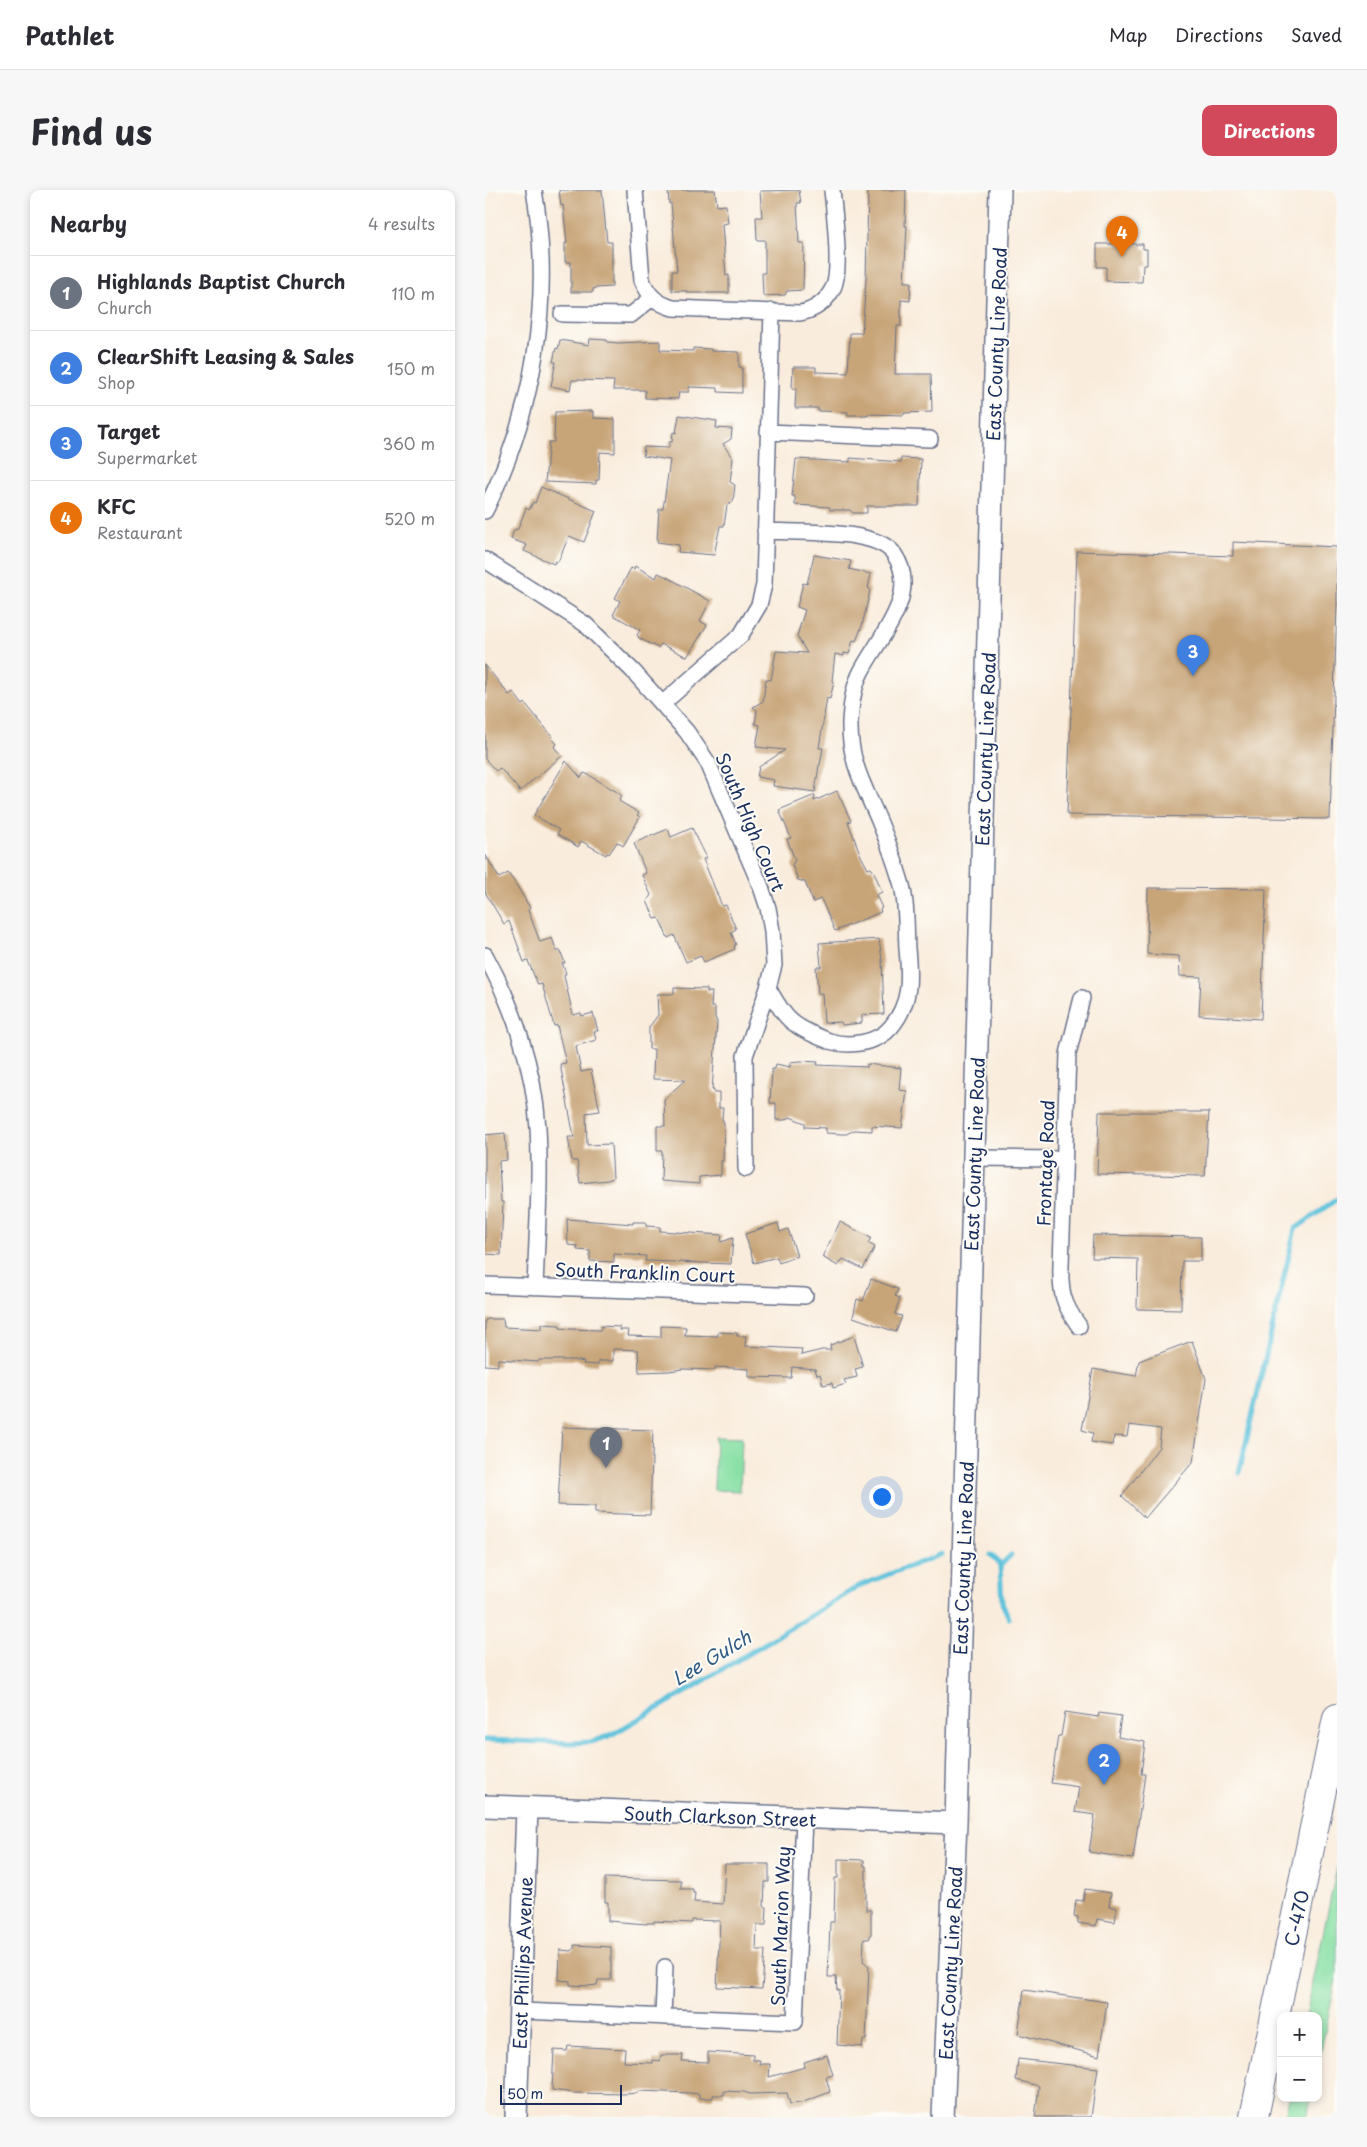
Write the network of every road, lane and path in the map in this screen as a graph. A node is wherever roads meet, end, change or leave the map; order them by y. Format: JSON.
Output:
{"nodes":[{"id":1,"x":533,"y":190,"type":"edge"},
{"id":2,"x":635,"y":190,"type":"edge"},
{"id":3,"x":831,"y":190,"type":"edge"},
{"id":4,"x":1000,"y":190,"type":"edge"},
{"id":5,"x":653,"y":298,"type":"junction"},
{"id":6,"x":772,"y":311,"type":"junction"},
{"id":7,"x":562,"y":314,"type":"dead end"},
{"id":8,"x":768,"y":432,"type":"junction"},
{"id":9,"x":930,"y":439,"type":"dead end"},
{"id":10,"x":485,"y":511,"type":"edge"},
{"id":11,"x":765,"y":532,"type":"junction"},
{"id":12,"x":485,"y":560,"type":"edge"},
{"id":13,"x":662,"y":704,"type":"junction"},
{"id":14,"x":485,"y":955,"type":"edge"},
{"id":15,"x":768,"y":988,"type":"junction"},
{"id":16,"x":1082,"y":998,"type":"dead end"},
{"id":17,"x":974,"y":1158,"type":"junction"},
{"id":18,"x":1064,"y":1159,"type":"junction"},
{"id":19,"x":746,"y":1169,"type":"dead end"},
{"id":20,"x":485,"y":1285,"type":"edge"},
{"id":21,"x":535,"y":1287,"type":"junction"},
{"id":22,"x":805,"y":1296,"type":"dead end"},
{"id":23,"x":1079,"y":1326,"type":"dead end"},
{"id":24,"x":1337,"y":1718,"type":"edge"},
{"id":25,"x":485,"y":1806,"type":"edge"},
{"id":26,"x":527,"y":1809,"type":"junction"},
{"id":27,"x":804,"y":1819,"type":"junction"},
{"id":28,"x":956,"y":1823,"type":"junction"},
{"id":29,"x":665,"y":1967,"type":"dead end"},
{"id":30,"x":521,"y":2011,"type":"junction"},
{"id":31,"x":663,"y":2017,"type":"junction"},
{"id":32,"x":516,"y":2117,"type":"edge"},
{"id":33,"x":943,"y":2117,"type":"edge"},
{"id":34,"x":1254,"y":2117,"type":"edge"}],
"edges":[{"from":1,"to":10,"type":"street"},
{"from":2,"to":5,"type":"street"},
{"from":3,"to":6,"type":"street"},
{"from":4,"to":17,"type":"main road","name":"East County Line Road"},
{"from":5,"to":6,"type":"street"},
{"from":5,"to":7,"type":"street"},
{"from":6,"to":8,"type":"street"},
{"from":8,"to":9,"type":"street"},
{"from":8,"to":11,"type":"street"},
{"from":11,"to":13,"type":"street"},
{"from":11,"to":15,"type":"street"},
{"from":12,"to":13,"type":"street","name":"South High Court"},
{"from":13,"to":15,"type":"street","name":"South High Court"},
{"from":14,"to":21,"type":"street"},
{"from":15,"to":19,"type":"street","name":"South High Court"},
{"from":16,"to":18,"type":"street","name":"Frontage Road"},
{"from":17,"to":18,"type":"street"},
{"from":17,"to":28,"type":"main road","name":"East County Line Road"},
{"from":18,"to":23,"type":"street","name":"Frontage Road"},
{"from":20,"to":21,"type":"street","name":"South Franklin Court"},
{"from":21,"to":22,"type":"street","name":"South Franklin Court"},
{"from":24,"to":34,"type":"highway","name":"C-470"},
{"from":25,"to":26,"type":"main road","name":"South Clarkson Street"},
{"from":26,"to":27,"type":"main road","name":"South Clarkson Street"},
{"from":26,"to":30,"type":"main road","name":"East Phillips Avenue"},
{"from":27,"to":28,"type":"main road","name":"South Clarkson Street"},
{"from":27,"to":31,"type":"street","name":"South Marion Way"},
{"from":28,"to":33,"type":"main road","name":"East County Line Road"},
{"from":29,"to":31,"type":"street"},
{"from":30,"to":31,"type":"street","name":"South Marion Way"},
{"from":30,"to":32,"type":"main road","name":"East Phillips Avenue"}]}
